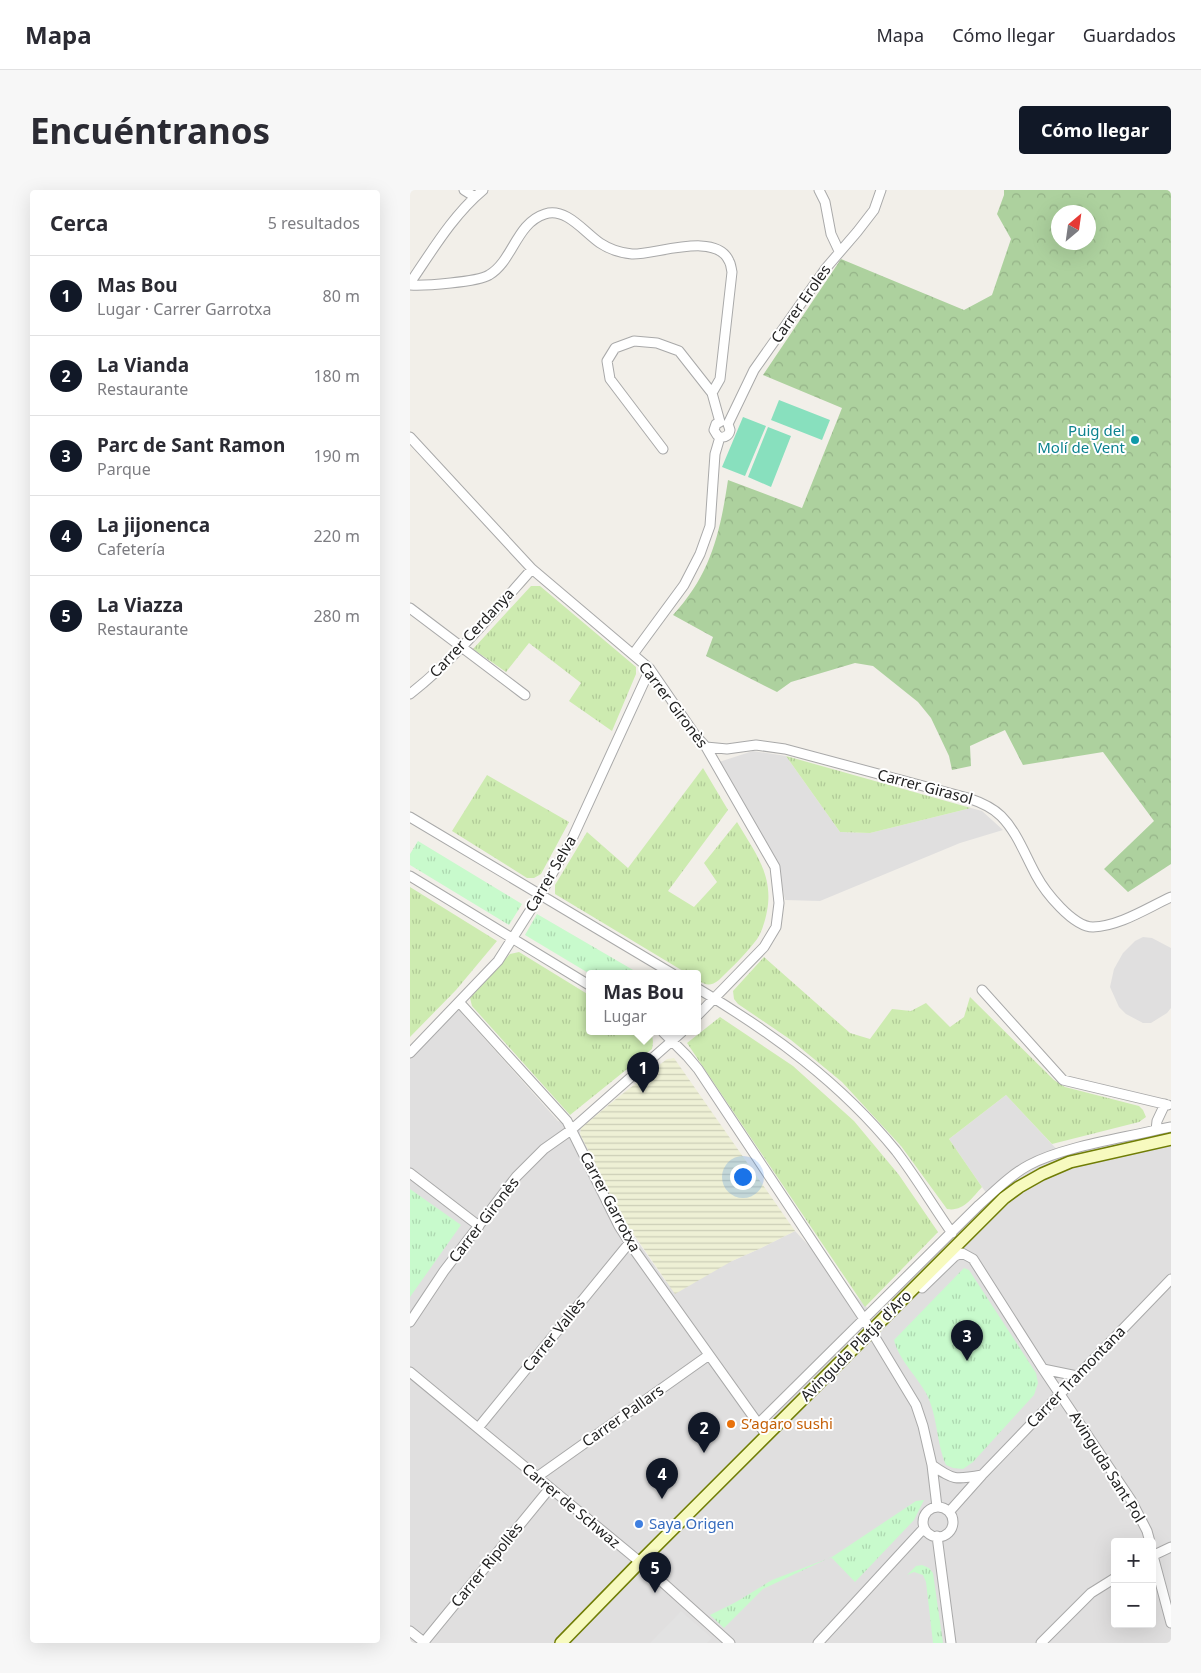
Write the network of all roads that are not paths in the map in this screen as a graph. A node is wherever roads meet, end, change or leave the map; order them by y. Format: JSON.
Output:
{"nodes":[{"id":1,"x":464,"y":190,"type":"edge"},
{"id":2,"x":483,"y":190,"type":"edge"},
{"id":3,"x":819,"y":190,"type":"edge"},
{"id":4,"x":881,"y":190,"type":"edge"},
{"id":5,"x":475,"y":197,"type":"junction"},
{"id":6,"x":839,"y":251,"type":"junction"},
{"id":7,"x":410,"y":284,"type":"edge"},
{"id":8,"x":712,"y":393,"type":"junction"},
{"id":9,"x":724,"y":423,"type":"junction"},
{"id":10,"x":410,"y":437,"type":"edge"},
{"id":11,"x":663,"y":449,"type":"dead end"},
{"id":12,"x":532,"y":569,"type":"junction"},
{"id":13,"x":410,"y":608,"type":"edge"},
{"id":14,"x":463,"y":647,"type":"junction"},
{"id":15,"x":634,"y":653,"type":"junction"},
{"id":16,"x":650,"y":669,"type":"junction"},
{"id":17,"x":410,"y":694,"type":"edge"},
{"id":18,"x":525,"y":695,"type":"dead end"},
{"id":19,"x":706,"y":747,"type":"junction"},
{"id":20,"x":410,"y":817,"type":"edge"},
{"id":21,"x":410,"y":876,"type":"edge"},
{"id":22,"x":540,"y":895,"type":"junction"},
{"id":23,"x":1171,"y":897,"type":"edge"},
{"id":24,"x":513,"y":938,"type":"junction"},
{"id":25,"x":666,"y":970,"type":"edge"},
{"id":26,"x":586,"y":983,"type":"edge"},
{"id":27,"x":701,"y":990,"type":"edge"},
{"id":28,"x":982,"y":990,"type":"dead end"},
{"id":29,"x":714,"y":998,"type":"junction"},
{"id":30,"x":459,"y":1002,"type":"junction"},
{"id":31,"x":701,"y":1012,"type":"edge"},
{"id":32,"x":667,"y":1035,"type":"edge"},
{"id":33,"x":679,"y":1035,"type":"edge"},
{"id":34,"x":673,"y":1041,"type":"junction"},
{"id":35,"x":410,"y":1053,"type":"edge"},
{"id":36,"x":1168,"y":1105,"type":"edge"},
{"id":37,"x":1171,"y":1127,"type":"edge"},
{"id":38,"x":571,"y":1130,"type":"junction"},
{"id":39,"x":1156,"y":1130,"type":"junction"},
{"id":40,"x":1171,"y":1139,"type":"edge"},
{"id":41,"x":410,"y":1173,"type":"edge"},
{"id":42,"x":479,"y":1226,"type":"junction"},
{"id":43,"x":952,"y":1233,"type":"junction"},
{"id":44,"x":630,"y":1242,"type":"junction"},
{"id":45,"x":1171,"y":1279,"type":"edge"},
{"id":46,"x":906,"y":1295,"type":"junction"},
{"id":47,"x":864,"y":1319,"type":"junction"},
{"id":48,"x":410,"y":1322,"type":"edge"},
{"id":49,"x":871,"y":1330,"type":"junction"},
{"id":50,"x":709,"y":1355,"type":"junction"},
{"id":51,"x":1043,"y":1370,"type":"junction"},
{"id":52,"x":410,"y":1372,"type":"edge"},
{"id":53,"x":1078,"y":1376,"type":"junction"},
{"id":54,"x":1060,"y":1394,"type":"junction"},
{"id":55,"x":758,"y":1424,"type":"junction"},
{"id":56,"x":478,"y":1428,"type":"junction"},
{"id":57,"x":767,"y":1436,"type":"junction"},
{"id":58,"x":932,"y":1465,"type":"junction"},
{"id":59,"x":982,"y":1476,"type":"junction"},
{"id":60,"x":538,"y":1478,"type":"junction"},
{"id":61,"x":550,"y":1488,"type":"junction"},
{"id":62,"x":936,"y":1507,"type":"junction"},
{"id":63,"x":949,"y":1512,"type":"junction"},
{"id":64,"x":924,"y":1528,"type":"junction"},
{"id":65,"x":937,"y":1536,"type":"junction"},
{"id":66,"x":1149,"y":1538,"type":"edge"},
{"id":67,"x":1171,"y":1547,"type":"edge"},
{"id":68,"x":1156,"y":1553,"type":"edge"},
{"id":69,"x":640,"y":1562,"type":"junction"},
{"id":70,"x":1156,"y":1569,"type":"edge"},
{"id":71,"x":1111,"y":1580,"type":"edge"},
{"id":72,"x":1171,"y":1623,"type":"edge"},
{"id":73,"x":410,"y":1630,"type":"edge"},
{"id":74,"x":425,"y":1643,"type":"edge"},
{"id":75,"x":561,"y":1643,"type":"edge"},
{"id":76,"x":730,"y":1643,"type":"edge"},
{"id":77,"x":818,"y":1643,"type":"edge"},
{"id":78,"x":951,"y":1643,"type":"edge"},
{"id":79,"x":1041,"y":1643,"type":"edge"}],
"edges":[{"from":1,"to":5,"type":"street"},
{"from":2,"to":5,"type":"street"},
{"from":3,"to":6,"type":"street"},
{"from":4,"to":6,"type":"street","name":"Carrer Eroles"},
{"from":5,"to":7,"type":"street"},
{"from":6,"to":9,"type":"street","name":"Carrer Eroles"},
{"from":7,"to":8,"type":"street"},
{"from":8,"to":9,"type":"street"},
{"from":8,"to":11,"type":"street"},
{"from":9,"to":15,"type":"street","name":"Carrer Eroles"},
{"from":10,"to":12,"type":"street","name":"Carrer Gironès"},
{"from":12,"to":14,"type":"street","name":"Carrer Cerdanya"},
{"from":12,"to":15,"type":"street","name":"Carrer Gironès"},
{"from":13,"to":14,"type":"street"},
{"from":14,"to":17,"type":"street","name":"Carrer Cerdanya"},
{"from":14,"to":18,"type":"street"},
{"from":15,"to":16,"type":"street","name":"Carrer Gironès"},
{"from":16,"to":19,"type":"street","name":"Carrer Gironès"},
{"from":16,"to":22,"type":"street","name":"Carrer Selva"},
{"from":19,"to":23,"type":"street","name":"Carrer Girasol"},
{"from":19,"to":29,"type":"street","name":"Carrer Gironès"},
{"from":20,"to":22,"type":"street"},
{"from":21,"to":24,"type":"street"},
{"from":22,"to":24,"type":"street","name":"Carrer Selva"},
{"from":22,"to":25,"type":"street"},
{"from":24,"to":26,"type":"street"},
{"from":24,"to":30,"type":"street","name":"Carrer Selva"},
{"from":27,"to":29,"type":"street"},
{"from":28,"to":36,"type":"street"},
{"from":29,"to":31,"type":"street","name":"Carrer Gironès"},
{"from":29,"to":43,"type":"street"},
{"from":30,"to":35,"type":"street","name":"Carrer Selva"},
{"from":30,"to":38,"type":"street","name":"Carrer Garrotxa"},
{"from":32,"to":34,"type":"street"},
{"from":33,"to":34,"type":"street","name":"Carrer Gironès"},
{"from":34,"to":38,"type":"street","name":"Carrer Gironès"},
{"from":34,"to":47,"type":"street"},
{"from":36,"to":39,"type":"street"},
{"from":37,"to":39,"type":"street"},
{"from":38,"to":42,"type":"street","name":"Carrer Gironès"},
{"from":38,"to":44,"type":"street","name":"Carrer Garrotxa"},
{"from":39,"to":43,"type":"street"},
{"from":40,"to":46,"type":"main road","name":"Avinguda Platja d'Aro"},
{"from":41,"to":42,"type":"street"},
{"from":42,"to":48,"type":"street","name":"Carrer Gironès"},
{"from":43,"to":47,"type":"street"},
{"from":44,"to":50,"type":"street","name":"Carrer Garrotxa"},
{"from":44,"to":56,"type":"street","name":"Carrer Vallès"},
{"from":45,"to":53,"type":"street","name":"Carrer Tramontana"},
{"from":46,"to":49,"type":"main road","name":"Avinguda Platja d'Aro"},
{"from":46,"to":51,"type":"street","name":"Avinguda Sant Pol"},
{"from":47,"to":49,"type":"street"},
{"from":47,"to":55,"type":"street"},
{"from":49,"to":57,"type":"main road","name":"Avinguda Platja d'Aro"},
{"from":49,"to":58,"type":"street"},
{"from":50,"to":55,"type":"street","name":"Carrer Garrotxa"},
{"from":50,"to":60,"type":"street","name":"Carrer Pallars"},
{"from":51,"to":53,"type":"street"},
{"from":51,"to":54,"type":"street","name":"Avinguda Sant Pol"},
{"from":52,"to":56,"type":"street","name":"Carrer de Schwaz"},
{"from":53,"to":54,"type":"street","name":"Carrer Tramontana"},
{"from":54,"to":59,"type":"street","name":"Carrer Tramontana"},
{"from":54,"to":66,"type":"street","name":"Avinguda Sant Pol"},
{"from":55,"to":57,"type":"street","name":"Carrer Garrotxa"},
{"from":56,"to":60,"type":"street","name":"Carrer de Schwaz"},
{"from":57,"to":69,"type":"main road","name":"Avinguda Platja d'Aro"},
{"from":58,"to":59,"type":"street"},
{"from":58,"to":62,"type":"street"},
{"from":59,"to":63,"type":"street","name":"Carrer Tramontana"},
{"from":60,"to":61,"type":"street","name":"Carrer de Schwaz"},
{"from":61,"to":69,"type":"street","name":"Carrer de Schwaz"},
{"from":61,"to":74,"type":"street","name":"Carrer Ripollès"},
{"from":62,"to":63,"type":"street"},
{"from":62,"to":64,"type":"street"},
{"from":63,"to":65,"type":"street"},
{"from":64,"to":65,"type":"street"},
{"from":64,"to":77,"type":"street"},
{"from":65,"to":78,"type":"street"},
{"from":67,"to":68,"type":"street"},
{"from":69,"to":75,"type":"main road","name":"Avinguda Platja d'Aro"},
{"from":69,"to":76,"type":"street","name":"Carrer de Schwaz"},
{"from":70,"to":72,"type":"street"},
{"from":71,"to":79,"type":"street"},
{"from":73,"to":74,"type":"street"}]}
